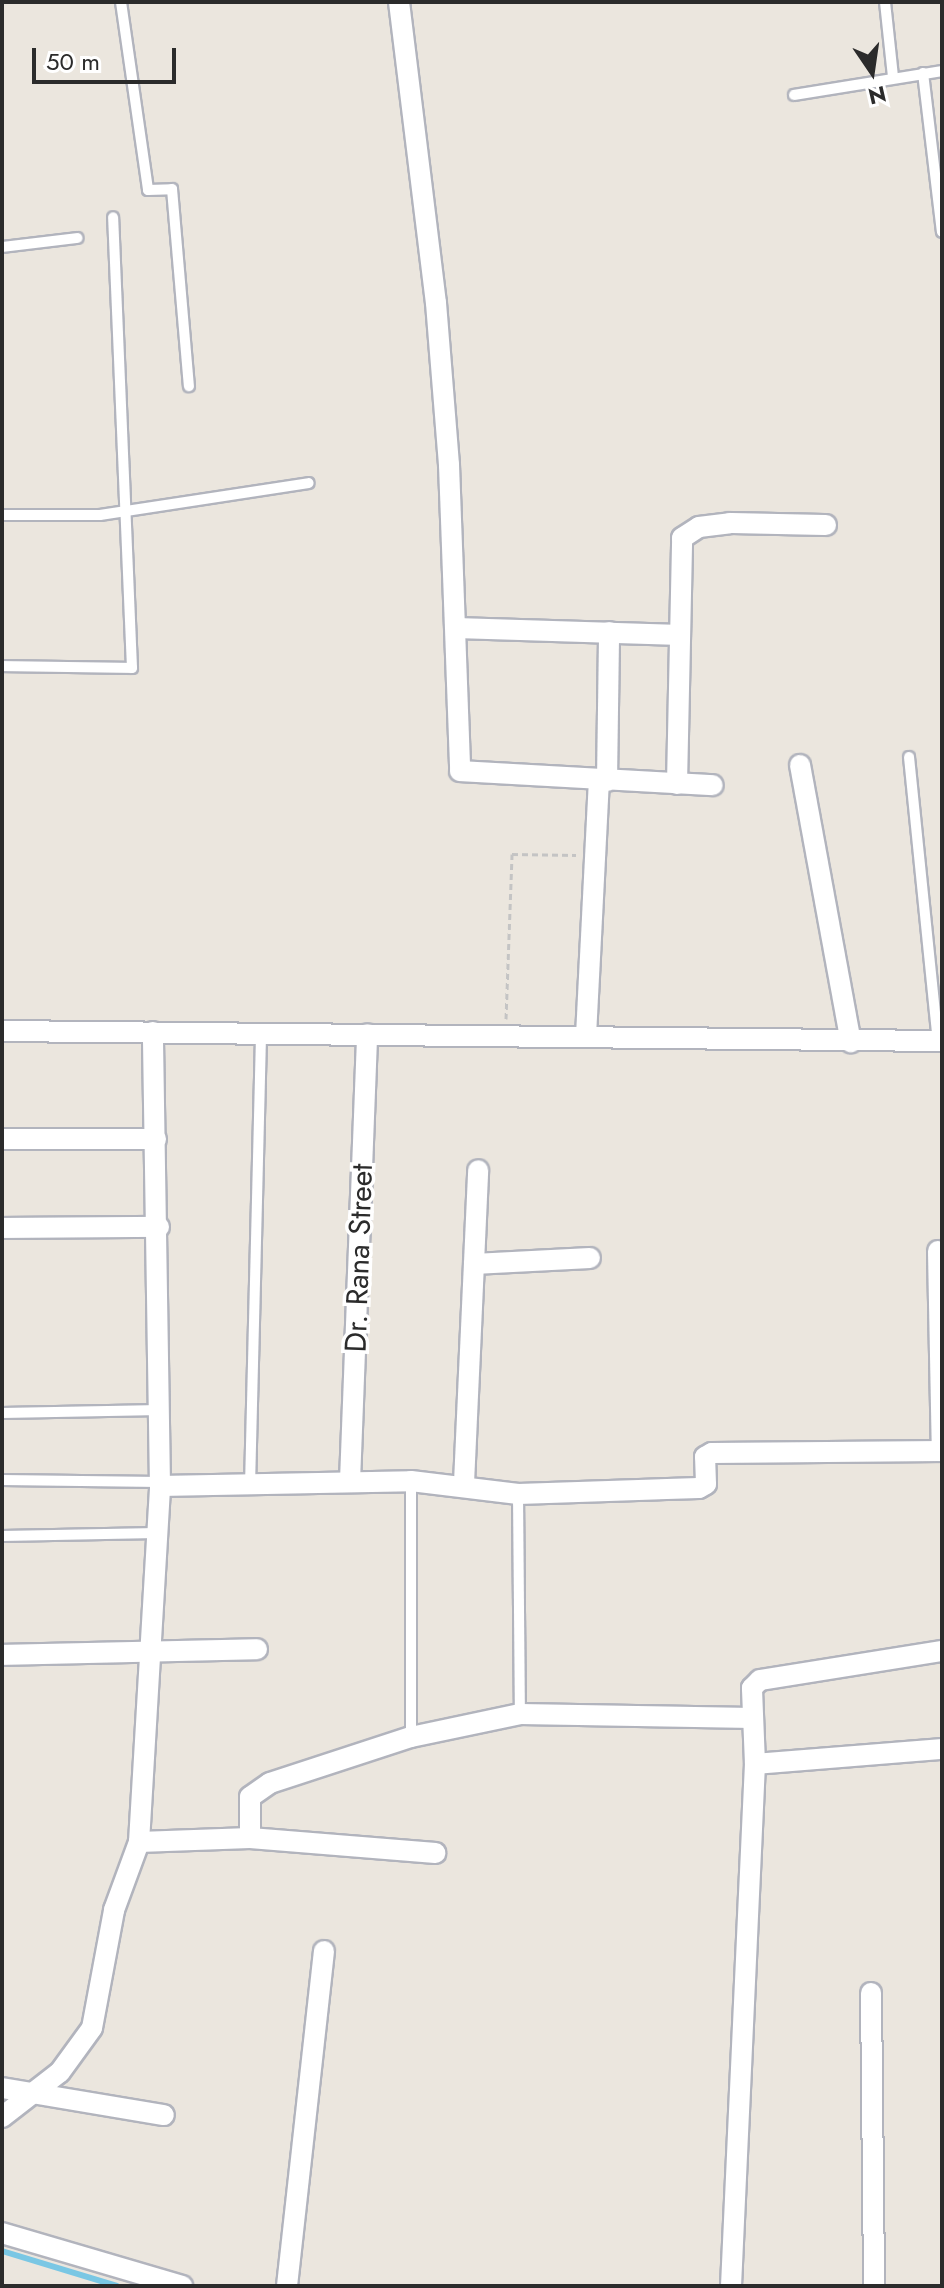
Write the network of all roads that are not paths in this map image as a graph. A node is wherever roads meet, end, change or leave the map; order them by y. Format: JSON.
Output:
{"nodes":[{"id":1,"x":121,"y":2,"type":"edge"},
{"id":2,"x":399,"y":2,"type":"edge"},
{"id":3,"x":885,"y":2,"type":"edge"},
{"id":4,"x":942,"y":71,"type":"edge"},
{"id":5,"x":923,"y":73,"type":"junction"},
{"id":6,"x":893,"y":77,"type":"junction"},
{"id":7,"x":794,"y":95,"type":"dead end"},
{"id":8,"x":113,"y":217,"type":"dead end"},
{"id":9,"x":942,"y":232,"type":"edge"},
{"id":10,"x":77,"y":238,"type":"dead end"},
{"id":11,"x":2,"y":247,"type":"edge"},
{"id":12,"x":189,"y":386,"type":"dead end"},
{"id":13,"x":309,"y":483,"type":"dead end"},
{"id":14,"x":122,"y":512,"type":"junction"},
{"id":15,"x":2,"y":515,"type":"edge"},
{"id":16,"x":826,"y":525,"type":"dead end"},
{"id":17,"x":458,"y":628,"type":"junction"},
{"id":18,"x":609,"y":632,"type":"junction"},
{"id":19,"x":679,"y":635,"type":"junction"},
{"id":20,"x":2,"y":666,"type":"edge"},
{"id":21,"x":909,"y":757,"type":"dead end"},
{"id":22,"x":800,"y":765,"type":"dead end"},
{"id":23,"x":603,"y":781,"type":"junction"},
{"id":24,"x":677,"y":784,"type":"junction"},
{"id":25,"x":713,"y":785,"type":"dead end"},
{"id":26,"x":2,"y":1031,"type":"edge"},
{"id":27,"x":153,"y":1032,"type":"junction"},
{"id":28,"x":261,"y":1033,"type":"junction"},
{"id":29,"x":367,"y":1034,"type":"junction"},
{"id":30,"x":586,"y":1036,"type":"junction"},
{"id":31,"x":940,"y":1041,"type":"edge"},
{"id":32,"x":851,"y":1042,"type":"junction"},
{"id":33,"x":2,"y":1139,"type":"edge"},
{"id":34,"x":156,"y":1139,"type":"junction"},
{"id":35,"x":478,"y":1170,"type":"dead end"},
{"id":36,"x":159,"y":1227,"type":"junction"},
{"id":37,"x":2,"y":1228,"type":"edge"},
{"id":38,"x":938,"y":1251,"type":"dead end"},
{"id":39,"x":590,"y":1258,"type":"dead end"},
{"id":40,"x":474,"y":1264,"type":"junction"},
{"id":41,"x":161,"y":1410,"type":"junction"},
{"id":42,"x":2,"y":1413,"type":"edge"},
{"id":43,"x":942,"y":1451,"type":"edge"},
{"id":44,"x":2,"y":1480,"type":"edge"},
{"id":45,"x":350,"y":1481,"type":"junction"},
{"id":46,"x":411,"y":1481,"type":"junction"},
{"id":47,"x":464,"y":1483,"type":"junction"},
{"id":48,"x":160,"y":1484,"type":"junction"},
{"id":49,"x":250,"y":1486,"type":"junction"},
{"id":50,"x":518,"y":1494,"type":"junction"},
{"id":51,"x":157,"y":1533,"type":"junction"},
{"id":52,"x":2,"y":1536,"type":"edge"},
{"id":53,"x":257,"y":1649,"type":"dead end"},
{"id":54,"x":942,"y":1651,"type":"edge"},
{"id":55,"x":151,"y":1654,"type":"junction"},
{"id":56,"x":2,"y":1655,"type":"edge"},
{"id":57,"x":520,"y":1714,"type":"junction"},
{"id":58,"x":753,"y":1718,"type":"junction"},
{"id":59,"x":411,"y":1737,"type":"junction"},
{"id":60,"x":942,"y":1749,"type":"edge"},
{"id":61,"x":755,"y":1764,"type":"junction"},
{"id":62,"x":250,"y":1838,"type":"junction"},
{"id":63,"x":139,"y":1842,"type":"junction"},
{"id":64,"x":435,"y":1853,"type":"dead end"},
{"id":65,"x":324,"y":1951,"type":"dead end"},
{"id":66,"x":871,"y":1993,"type":"dead end"},
{"id":67,"x":2,"y":2088,"type":"edge"},
{"id":68,"x":39,"y":2092,"type":"junction"},
{"id":69,"x":164,"y":2115,"type":"dead end"},
{"id":70,"x":2,"y":2117,"type":"edge"},
{"id":71,"x":2,"y":2233,"type":"edge"},
{"id":72,"x":182,"y":2286,"type":"edge"},
{"id":73,"x":287,"y":2286,"type":"edge"},
{"id":74,"x":731,"y":2286,"type":"edge"},
{"id":75,"x":874,"y":2286,"type":"edge"}],
"edges":[{"from":1,"to":12,"type":"lane"},
{"from":2,"to":17,"type":"street"},
{"from":3,"to":6,"type":"lane"},
{"from":4,"to":5,"type":"lane"},
{"from":5,"to":6,"type":"lane"},
{"from":5,"to":9,"type":"lane"},
{"from":6,"to":7,"type":"lane"},
{"from":8,"to":14,"type":"lane"},
{"from":10,"to":11,"type":"lane"},
{"from":13,"to":14,"type":"lane"},
{"from":14,"to":15,"type":"lane"},
{"from":14,"to":20,"type":"lane"},
{"from":16,"to":19,"type":"street"},
{"from":17,"to":18,"type":"street"},
{"from":17,"to":23,"type":"street"},
{"from":18,"to":19,"type":"street"},
{"from":18,"to":23,"type":"street"},
{"from":19,"to":24,"type":"street"},
{"from":21,"to":31,"type":"lane"},
{"from":22,"to":32,"type":"street"},
{"from":23,"to":24,"type":"street"},
{"from":23,"to":30,"type":"street"},
{"from":24,"to":25,"type":"street"},
{"from":26,"to":27,"type":"street"},
{"from":27,"to":28,"type":"street"},
{"from":27,"to":34,"type":"street"},
{"from":28,"to":29,"type":"street"},
{"from":28,"to":49,"type":"lane"},
{"from":29,"to":30,"type":"street"},
{"from":29,"to":45,"type":"street","name":"Dr. Rana Street"},
{"from":30,"to":32,"type":"street"},
{"from":31,"to":32,"type":"street"},
{"from":33,"to":34,"type":"street"},
{"from":34,"to":36,"type":"street"},
{"from":35,"to":40,"type":"street"},
{"from":36,"to":37,"type":"street"},
{"from":36,"to":41,"type":"street"},
{"from":38,"to":43,"type":"street"},
{"from":39,"to":40,"type":"street"},
{"from":40,"to":47,"type":"street"},
{"from":41,"to":42,"type":"lane"},
{"from":41,"to":48,"type":"street"},
{"from":43,"to":50,"type":"street"},
{"from":44,"to":48,"type":"lane"},
{"from":45,"to":46,"type":"street"},
{"from":45,"to":49,"type":"street"},
{"from":46,"to":47,"type":"street"},
{"from":46,"to":59,"type":"lane"},
{"from":47,"to":50,"type":"street"},
{"from":48,"to":49,"type":"street"},
{"from":48,"to":51,"type":"street"},
{"from":50,"to":57,"type":"lane"},
{"from":51,"to":52,"type":"lane"},
{"from":51,"to":55,"type":"street"},
{"from":53,"to":55,"type":"street"},
{"from":54,"to":58,"type":"street"},
{"from":55,"to":56,"type":"street"},
{"from":55,"to":63,"type":"street"},
{"from":57,"to":58,"type":"street"},
{"from":57,"to":59,"type":"street"},
{"from":58,"to":61,"type":"street"},
{"from":59,"to":62,"type":"street"},
{"from":60,"to":61,"type":"street"},
{"from":61,"to":74,"type":"street"},
{"from":62,"to":63,"type":"street"},
{"from":62,"to":64,"type":"street"},
{"from":63,"to":68,"type":"street"},
{"from":65,"to":73,"type":"street"},
{"from":66,"to":75,"type":"street"},
{"from":67,"to":68,"type":"street"},
{"from":68,"to":69,"type":"street"},
{"from":68,"to":70,"type":"street"},
{"from":71,"to":72,"type":"street"}]}
